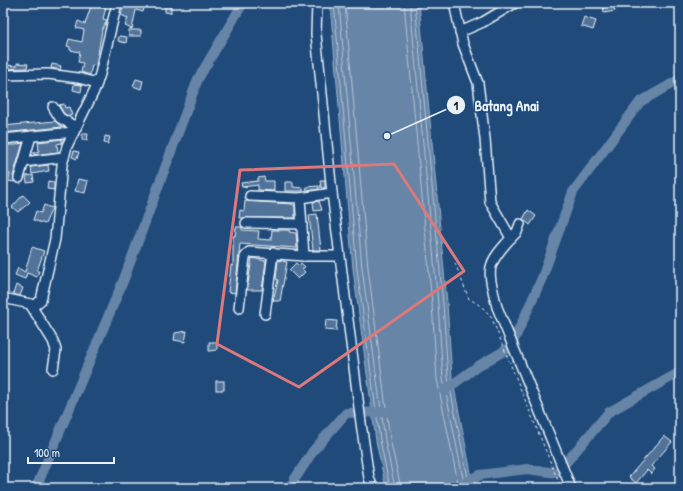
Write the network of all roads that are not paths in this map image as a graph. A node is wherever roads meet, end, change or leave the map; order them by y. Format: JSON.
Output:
{"nodes":[{"id":1,"x":117,"y":3,"type":"edge"},
{"id":2,"x":317,"y":3,"type":"edge"},
{"id":3,"x":454,"y":3,"type":"edge"},
{"id":4,"x":515,"y":3,"type":"edge"},
{"id":5,"x":460,"y":32,"type":"junction"},
{"id":6,"x":3,"y":75,"type":"edge"},
{"id":7,"x":97,"y":83,"type":"junction"},
{"id":8,"x":53,"y":107,"type":"dead end"},
{"id":9,"x":75,"y":130,"type":"junction"},
{"id":10,"x":31,"y":136,"type":"junction"},
{"id":11,"x":3,"y":139,"type":"edge"},
{"id":12,"x":64,"y":157,"type":"junction"},
{"id":13,"x":24,"y":162,"type":"junction"},
{"id":14,"x":19,"y":178,"type":"dead end"},
{"id":15,"x":332,"y":193,"type":"junction"},
{"id":16,"x":250,"y":196,"type":"dead end"},
{"id":17,"x":300,"y":198,"type":"junction"},
{"id":18,"x":246,"y":223,"type":"dead end"},
{"id":19,"x":302,"y":224,"type":"junction"},
{"id":20,"x":520,"y":224,"type":"dead end"},
{"id":21,"x":511,"y":238,"type":"junction"},
{"id":22,"x":273,"y":253,"type":"junction"},
{"id":23,"x":304,"y":256,"type":"junction"},
{"id":24,"x":339,"y":256,"type":"junction"},
{"id":25,"x":3,"y":298,"type":"edge"},
{"id":26,"x":30,"y":304,"type":"junction"},
{"id":27,"x":239,"y":308,"type":"dead end"},
{"id":28,"x":265,"y":314,"type":"dead end"},
{"id":29,"x":53,"y":369,"type":"dead end"},
{"id":30,"x":373,"y":488,"type":"edge"},
{"id":31,"x":571,"y":488,"type":"edge"}],
"edges":[{"from":1,"to":7,"type":"street"},
{"from":2,"to":15,"type":"street"},
{"from":3,"to":5,"type":"street"},
{"from":4,"to":5,"type":"street"},
{"from":5,"to":21,"type":"street"},
{"from":6,"to":7,"type":"street"},
{"from":7,"to":9,"type":"street"},
{"from":8,"to":9,"type":"street"},
{"from":9,"to":10,"type":"street"},
{"from":9,"to":12,"type":"street"},
{"from":10,"to":11,"type":"street"},
{"from":10,"to":13,"type":"street"},
{"from":12,"to":13,"type":"street"},
{"from":12,"to":26,"type":"street"},
{"from":13,"to":14,"type":"street"},
{"from":15,"to":17,"type":"street"},
{"from":15,"to":24,"type":"street"},
{"from":16,"to":17,"type":"street"},
{"from":17,"to":19,"type":"street"},
{"from":18,"to":19,"type":"street"},
{"from":19,"to":23,"type":"street"},
{"from":20,"to":21,"type":"street"},
{"from":21,"to":31,"type":"street"},
{"from":22,"to":23,"type":"street"},
{"from":22,"to":27,"type":"street"},
{"from":22,"to":28,"type":"street"},
{"from":23,"to":24,"type":"street"},
{"from":24,"to":30,"type":"street"},
{"from":25,"to":26,"type":"street"},
{"from":26,"to":29,"type":"street"}]}
